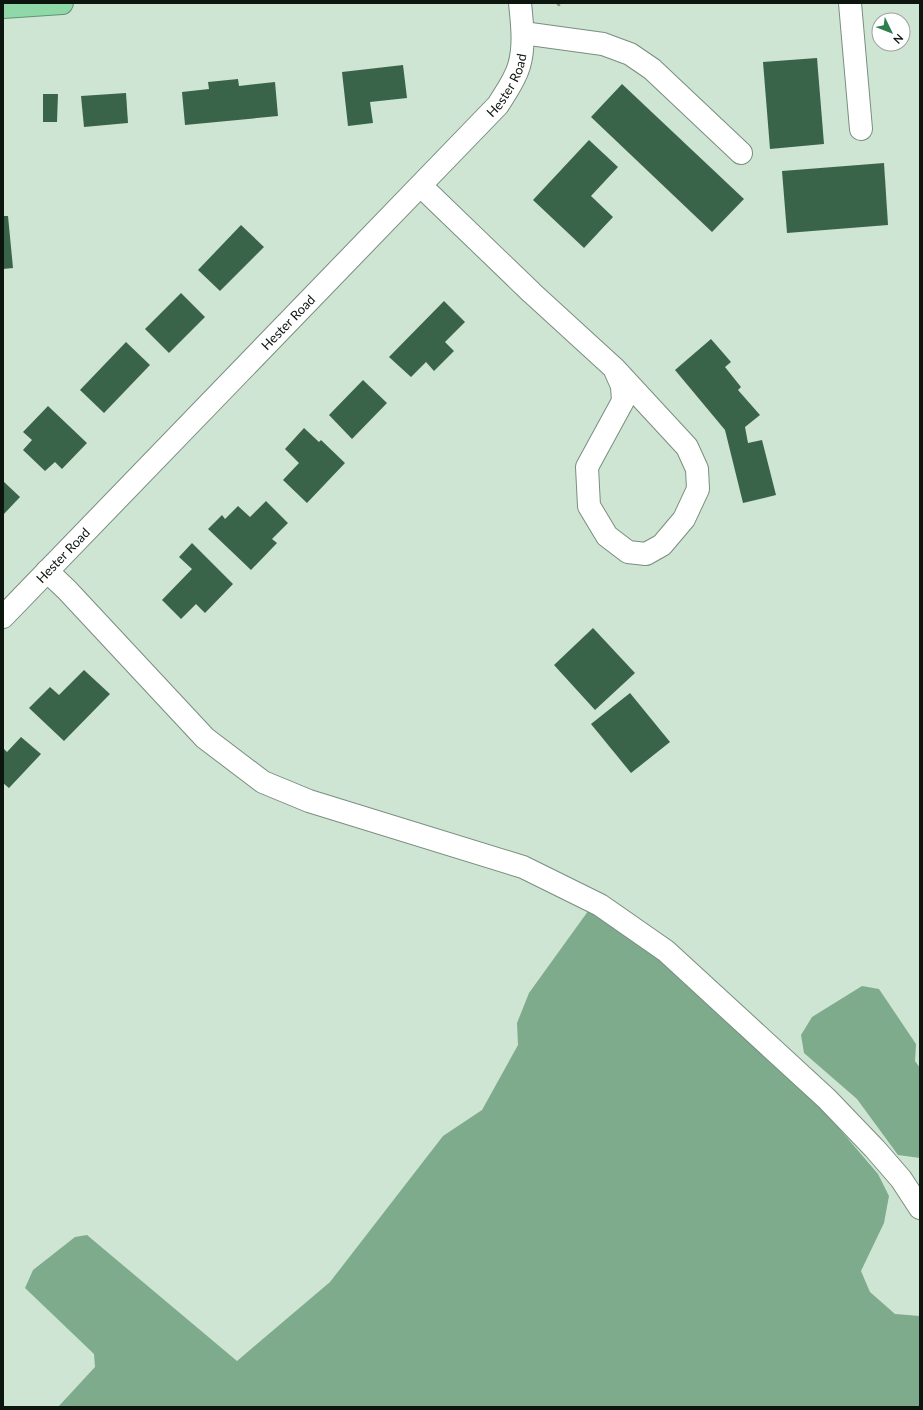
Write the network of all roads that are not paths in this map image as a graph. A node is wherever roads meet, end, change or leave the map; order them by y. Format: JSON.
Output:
{"nodes":[{"id":1,"x":62,"y":3,"type":"edge"},
{"id":2,"x":520,"y":3,"type":"edge"},
{"id":3,"x":850,"y":3,"type":"edge"},
{"id":4,"x":3,"y":7,"type":"edge"},
{"id":5,"x":523,"y":33,"type":"junction"},
{"id":6,"x":861,"y":129,"type":"dead end"},
{"id":7,"x":741,"y":153,"type":"dead end"},
{"id":8,"x":421,"y":186,"type":"junction"},
{"id":9,"x":614,"y":368,"type":"junction"},
{"id":10,"x":47,"y":571,"type":"junction"},
{"id":11,"x":3,"y":617,"type":"edge"},
{"id":12,"x":920,"y":1208,"type":"edge"}],
"edges":[{"from":1,"to":4,"type":"highway"},
{"from":2,"to":5,"type":"street","name":"Hester Road"},
{"from":3,"to":6,"type":"street"},
{"from":5,"to":7,"type":"street"},
{"from":5,"to":8,"type":"street","name":"Hester Road"},
{"from":8,"to":9,"type":"street"},
{"from":8,"to":10,"type":"street","name":"Hester Road"},
{"from":9,"to":9,"type":"street"},
{"from":10,"to":11,"type":"street","name":"Hester Road"},
{"from":10,"to":12,"type":"street"}]}
